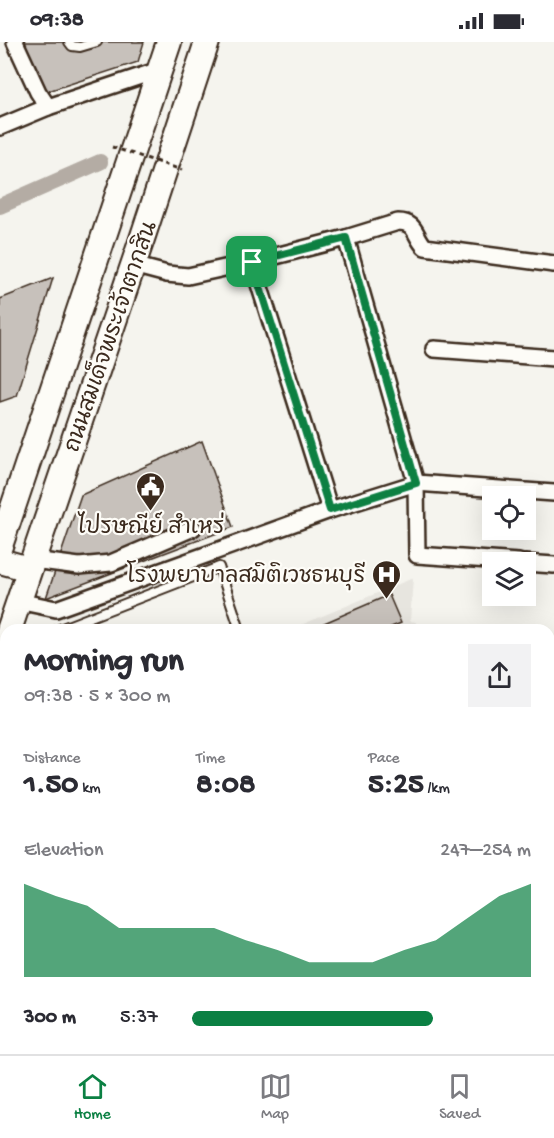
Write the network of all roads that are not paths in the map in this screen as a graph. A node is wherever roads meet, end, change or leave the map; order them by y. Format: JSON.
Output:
{"nodes":[{"id":1,"x":15,"y":42,"type":"edge"},
{"id":2,"x":69,"y":42,"type":"edge"},
{"id":3,"x":97,"y":42,"type":"edge"},
{"id":4,"x":169,"y":42,"type":"edge"},
{"id":5,"x":207,"y":42,"type":"edge"},
{"id":6,"x":159,"y":70,"type":"junction"},
{"id":7,"x":48,"y":107,"type":"junction"},
{"id":8,"x":0,"y":128,"type":"edge"},
{"id":9,"x":346,"y":238,"type":"junction"},
{"id":10,"x":252,"y":262,"type":"junction"},
{"id":11,"x":554,"y":264,"type":"edge"},
{"id":12,"x":133,"y":265,"type":"junction"},
{"id":13,"x":434,"y":349,"type":"dead end"},
{"id":14,"x":554,"y":358,"type":"edge"},
{"id":15,"x":416,"y":483,"type":"junction"},
{"id":16,"x":554,"y":493,"type":"edge"},
{"id":17,"x":6,"y":507,"type":"edge"},
{"id":18,"x":330,"y":510,"type":"junction"},
{"id":19,"x":194,"y":528,"type":"dead end"},
{"id":20,"x":0,"y":546,"type":"edge"},
{"id":21,"x":482,"y":559,"type":"edge"},
{"id":22,"x":0,"y":561,"type":"edge"},
{"id":23,"x":536,"y":564,"type":"edge"},
{"id":24,"x":31,"y":565,"type":"junction"},
{"id":25,"x":554,"y":565,"type":"edge"},
{"id":26,"x":18,"y":601,"type":"junction"},
{"id":27,"x":8,"y":624,"type":"edge"},
{"id":28,"x":72,"y":624,"type":"edge"},
{"id":29,"x":238,"y":624,"type":"edge"}],
"edges":[{"from":1,"to":7,"type":"street"},
{"from":2,"to":3,"type":"lane"},
{"from":4,"to":6,"type":"main road","name":"ถนนสมเด็จพระเจ้าตากสิน"},
{"from":5,"to":12,"type":"main road","name":"ถนนสมเด็จพระเจ้าตากสิน"},
{"from":6,"to":7,"type":"street"},
{"from":6,"to":17,"type":"main road","name":"ถนนสมเด็จพระเจ้าตากสิน"},
{"from":7,"to":8,"type":"street"},
{"from":9,"to":10,"type":"street"},
{"from":9,"to":11,"type":"street"},
{"from":9,"to":15,"type":"street"},
{"from":10,"to":12,"type":"street"},
{"from":10,"to":18,"type":"street"},
{"from":12,"to":24,"type":"main road","name":"ถนนสมเด็จพระเจ้าตากสิน"},
{"from":13,"to":14,"type":"street"},
{"from":15,"to":16,"type":"street"},
{"from":15,"to":18,"type":"street"},
{"from":15,"to":21,"type":"street"},
{"from":17,"to":20,"type":"main road","name":"ถนนสมเด็จพระเจ้าตากสิน"},
{"from":18,"to":26,"type":"street"},
{"from":19,"to":24,"type":"street"},
{"from":22,"to":24,"type":"main road"},
{"from":23,"to":25,"type":"street"},
{"from":24,"to":26,"type":"main road","name":"ถนนสมเด็จพระเจ้าตากสิน"},
{"from":26,"to":27,"type":"main road","name":"ถนนสมเด็จพระเจ้าตากสิน"},
{"from":28,"to":29,"type":"lane"}]}
